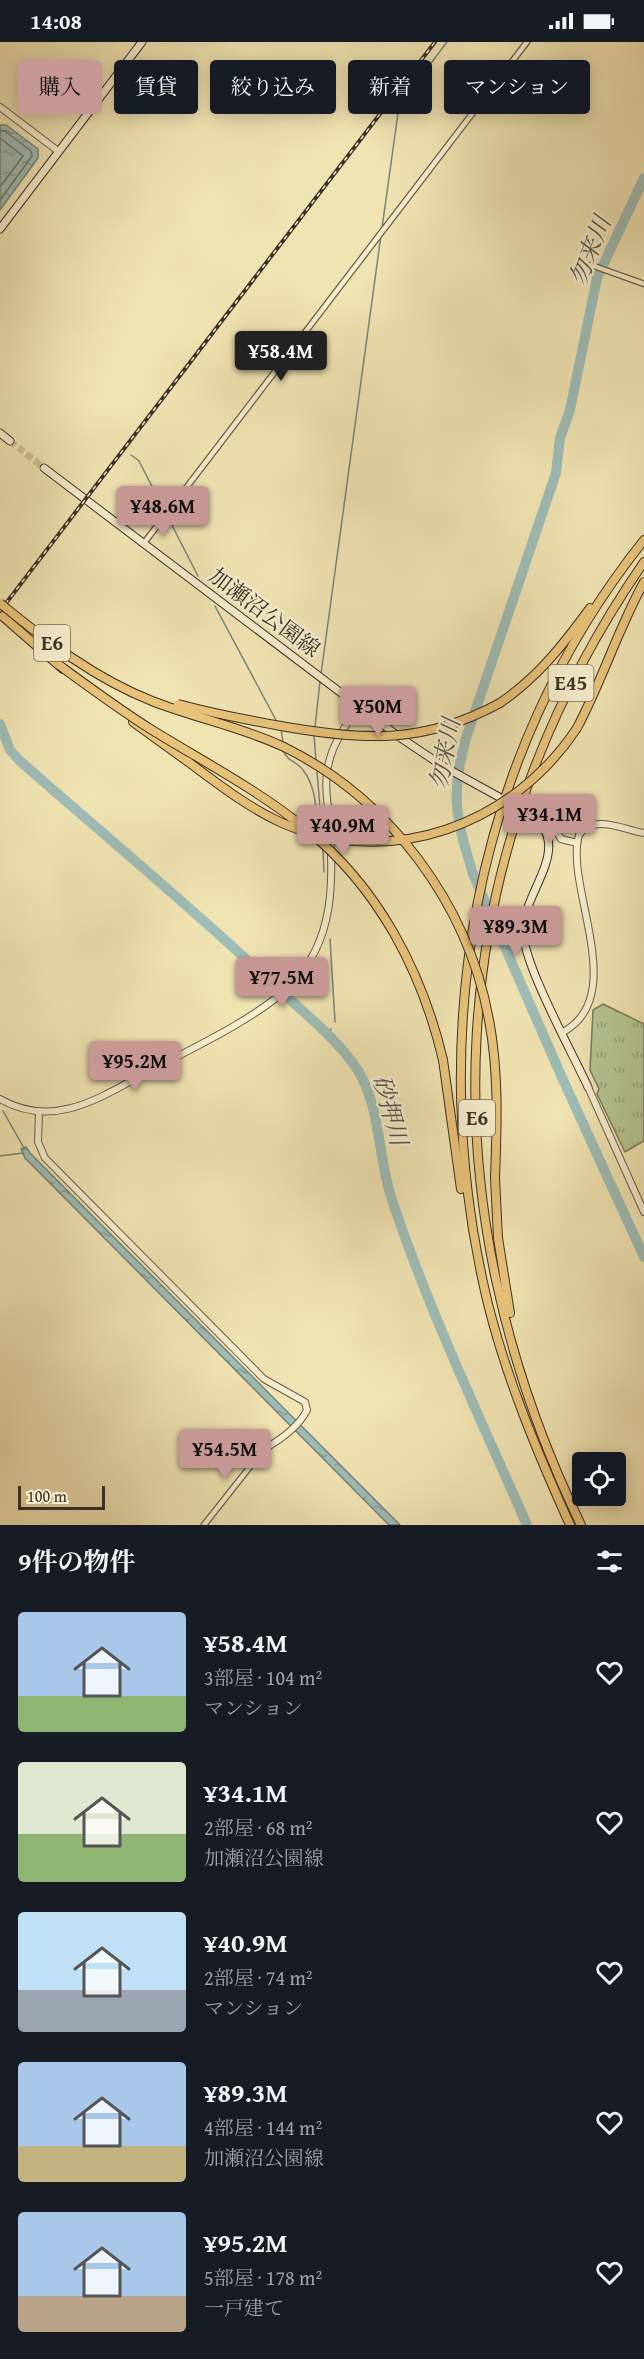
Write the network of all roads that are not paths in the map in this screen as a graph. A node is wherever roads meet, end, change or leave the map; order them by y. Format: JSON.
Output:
{"nodes":[{"id":1,"x":142,"y":42,"type":"edge"},
{"id":2,"x":527,"y":42,"type":"edge"},
{"id":3,"x":0,"y":107,"type":"edge"},
{"id":4,"x":58,"y":151,"type":"junction"},
{"id":5,"x":0,"y":229,"type":"edge"},
{"id":6,"x":591,"y":264,"type":"dead end"},
{"id":7,"x":644,"y":284,"type":"edge"},
{"id":8,"x":0,"y":433,"type":"edge"},
{"id":9,"x":9,"y":441,"type":"tunnel mouth"},
{"id":10,"x":44,"y":468,"type":"tunnel mouth"},
{"id":11,"x":644,"y":540,"type":"edge"},
{"id":12,"x":144,"y":543,"type":"junction"},
{"id":13,"x":644,"y":562,"type":"edge"},
{"id":14,"x":624,"y":567,"type":"junction"},
{"id":15,"x":644,"y":582,"type":"edge"},
{"id":16,"x":0,"y":603,"type":"edge"},
{"id":17,"x":0,"y":614,"type":"edge"},
{"id":18,"x":58,"y":665,"type":"junction"},
{"id":19,"x":107,"y":678,"type":"junction"},
{"id":20,"x":359,"y":706,"type":"junction"},
{"id":21,"x":499,"y":797,"type":"tunnel mouth"},
{"id":22,"x":522,"y":811,"type":"junction"},
{"id":23,"x":499,"y":816,"type":"joint"},
{"id":24,"x":644,"y":833,"type":"edge"},
{"id":25,"x":577,"y":843,"type":"junction"},
{"id":26,"x":562,"y":1032,"type":"junction"},
{"id":27,"x":588,"y":1087,"type":"joint"},
{"id":28,"x":0,"y":1100,"type":"edge"},
{"id":29,"x":39,"y":1113,"type":"junction"},
{"id":30,"x":644,"y":1212,"type":"edge"},
{"id":31,"x":489,"y":1307,"type":"junction"},
{"id":32,"x":538,"y":1421,"type":"junction"},
{"id":33,"x":264,"y":1449,"type":"joint"},
{"id":34,"x":204,"y":1525,"type":"edge"},
{"id":35,"x":570,"y":1525,"type":"edge"},
{"id":36,"x":581,"y":1525,"type":"edge"}],
"edges":[{"from":1,"to":4,"type":"main road"},
{"from":2,"to":12,"type":"street"},
{"from":3,"to":4,"type":"street"},
{"from":4,"to":5,"type":"main road"},
{"from":6,"to":7,"type":"street"},
{"from":8,"to":9,"type":"main road"},
{"from":10,"to":12,"type":"main road","name":"加瀬沼公園線"},
{"from":11,"to":14,"type":"highway","number":"E45"},
{"from":12,"to":20,"type":"main road","name":"加瀬沼公園線"},
{"from":13,"to":22,"type":"highway","number":"E45"},
{"from":14,"to":19,"type":"highway","bridge":true},
{"from":14,"to":23,"type":"highway","number":"E45"},
{"from":15,"to":18,"type":"highway","bridge":true},
{"from":16,"to":19,"type":"highway","number":"E6","bridge":true},
{"from":17,"to":18,"type":"highway","number":"E6"},
{"from":18,"to":31,"type":"highway","bridge":true},
{"from":19,"to":32,"type":"highway","bridge":true},
{"from":20,"to":21,"type":"main road","name":"加瀬沼公園線"},
{"from":20,"to":29,"type":"street"},
{"from":22,"to":25,"type":"street"},
{"from":22,"to":26,"type":"main road"},
{"from":22,"to":32,"type":"highway","number":"E6","bridge":true},
{"from":23,"to":31,"type":"highway","number":"E6","bridge":true},
{"from":24,"to":25,"type":"street"},
{"from":25,"to":26,"type":"street"},
{"from":26,"to":27,"type":"main road"},
{"from":27,"to":30,"type":"street"},
{"from":28,"to":29,"type":"street"},
{"from":29,"to":33,"type":"street"},
{"from":31,"to":35,"type":"highway","number":"E6"},
{"from":32,"to":36,"type":"highway","number":"E6"},
{"from":33,"to":34,"type":"street"}]}
